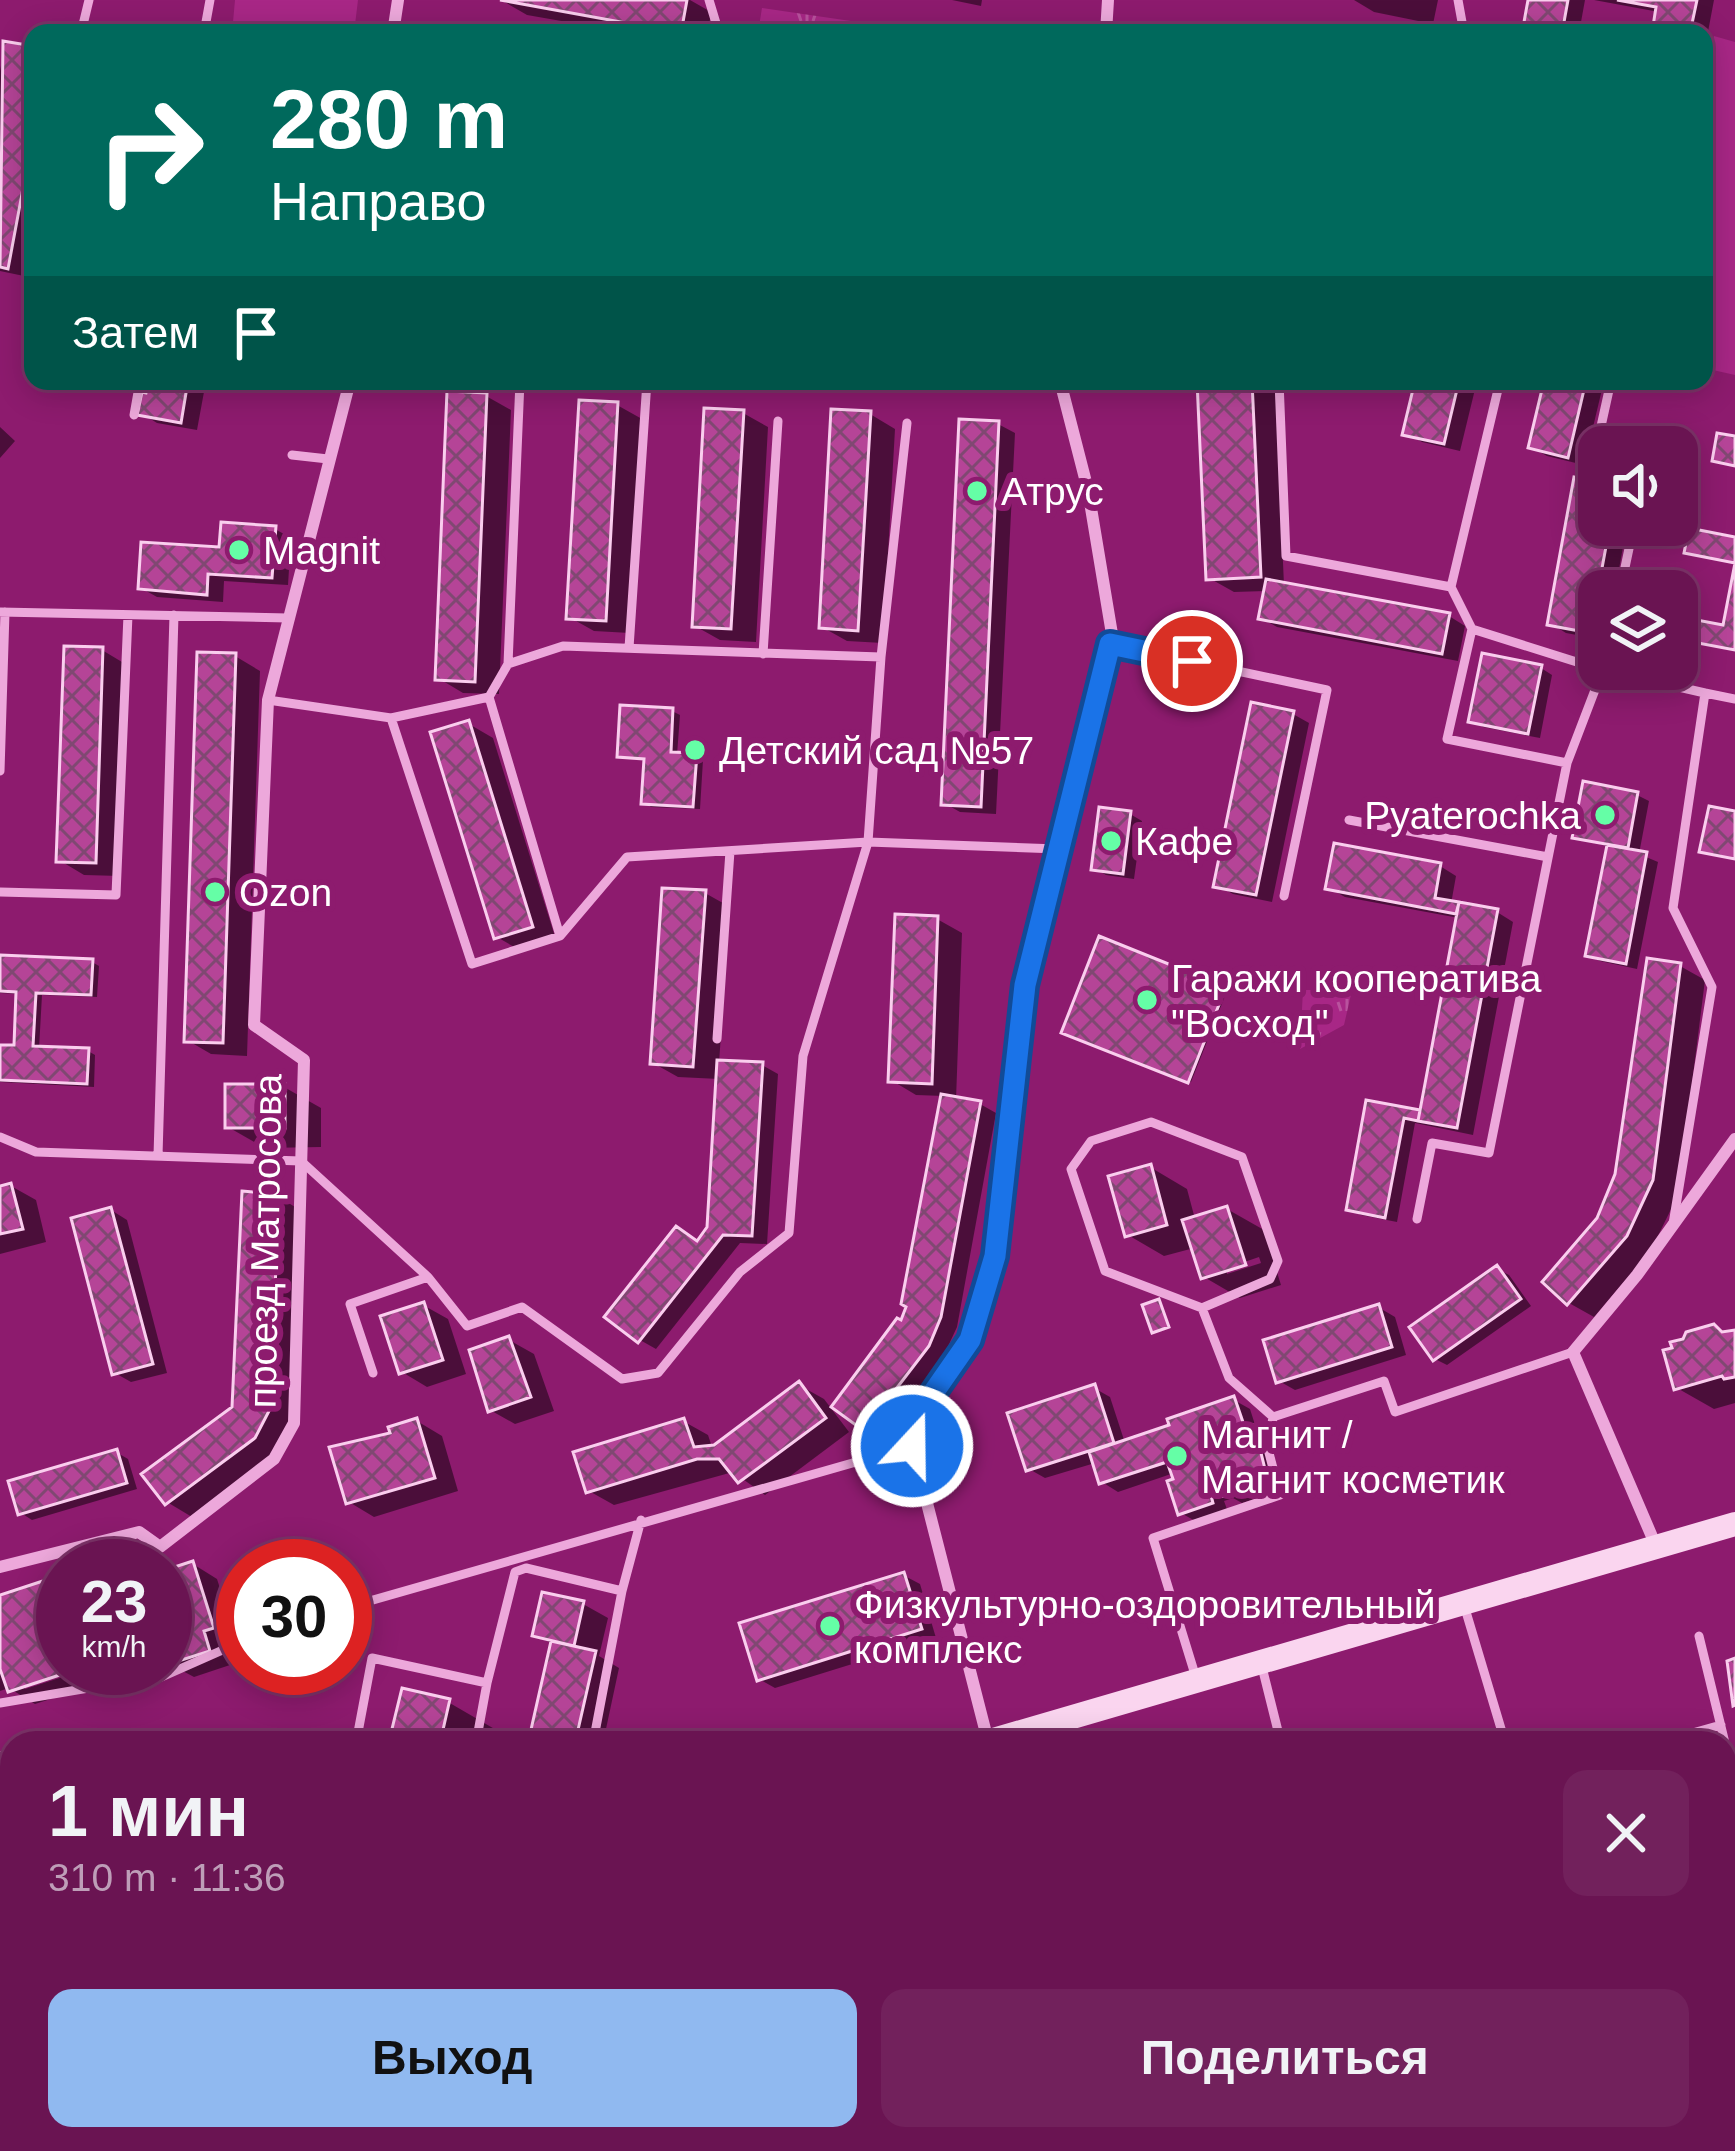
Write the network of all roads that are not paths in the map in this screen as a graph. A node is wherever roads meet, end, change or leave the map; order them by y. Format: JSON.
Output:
{"nodes":[{"id":1,"x":138,"y":390,"type":"edge"},
{"id":2,"x":347,"y":390,"type":"edge"},
{"id":3,"x":520,"y":390,"type":"edge"},
{"id":4,"x":646,"y":390,"type":"edge"},
{"id":5,"x":1062,"y":390,"type":"edge"},
{"id":6,"x":1279,"y":390,"type":"edge"},
{"id":7,"x":1498,"y":390,"type":"edge"},
{"id":8,"x":1610,"y":390,"type":"edge"},
{"id":9,"x":134,"y":415,"type":"dead end"},
{"id":10,"x":778,"y":421,"type":"dead end"},
{"id":11,"x":907,"y":422,"type":"dead end"},
{"id":12,"x":1601,"y":426,"type":"edge"},
{"id":13,"x":292,"y":455,"type":"dead end"},
{"id":14,"x":328,"y":459,"type":"junction"},
{"id":15,"x":1451,"y":587,"type":"junction"},
{"id":16,"x":2,"y":612,"type":"edge"},
{"id":17,"x":128,"y":615,"type":"junction"},
{"id":18,"x":174,"y":615,"type":"junction"},
{"id":19,"x":288,"y":618,"type":"junction"},
{"id":20,"x":1472,"y":629,"type":"junction"},
{"id":21,"x":1110,"y":644,"type":"junction"},
{"id":22,"x":629,"y":648,"type":"junction"},
{"id":23,"x":763,"y":654,"type":"junction"},
{"id":24,"x":881,"y":657,"type":"junction"},
{"id":25,"x":1578,"y":662,"type":"edge"},
{"id":26,"x":508,"y":664,"type":"junction"},
{"id":27,"x":1593,"y":690,"type":"edge"},
{"id":28,"x":1692,"y":690,"type":"edge"},
{"id":29,"x":1705,"y":693,"type":"junction"},
{"id":30,"x":489,"y":697,"type":"junction"},
{"id":31,"x":1735,"y":699,"type":"edge"},
{"id":32,"x":268,"y":700,"type":"junction"},
{"id":33,"x":392,"y":718,"type":"junction"},
{"id":34,"x":1567,"y":763,"type":"junction"},
{"id":35,"x":0,"y":771,"type":"edge"},
{"id":36,"x":1349,"y":820,"type":"dead end"},
{"id":37,"x":868,"y":842,"type":"junction"},
{"id":38,"x":1058,"y":849,"type":"junction"},
{"id":39,"x":730,"y":850,"type":"junction"},
{"id":40,"x":1548,"y":857,"type":"junction"},
{"id":41,"x":0,"y":892,"type":"edge"},
{"id":42,"x":1284,"y":896,"type":"dead end"},
{"id":43,"x":560,"y":936,"type":"junction"},
{"id":44,"x":717,"y":1040,"type":"dead end"},
{"id":45,"x":0,"y":1137,"type":"edge"},
{"id":46,"x":1735,"y":1139,"type":"edge"},
{"id":47,"x":158,"y":1156,"type":"junction"},
{"id":48,"x":301,"y":1161,"type":"junction"},
{"id":49,"x":1417,"y":1219,"type":"dead end"},
{"id":50,"x":1672,"y":1226,"type":"junction"},
{"id":51,"x":428,"y":1277,"type":"junction"},
{"id":52,"x":1202,"y":1309,"type":"junction"},
{"id":53,"x":1573,"y":1352,"type":"junction"},
{"id":54,"x":373,"y":1373,"type":"dead end"},
{"id":55,"x":1273,"y":1417,"type":"junction"},
{"id":56,"x":912,"y":1446,"type":"junction"},
{"id":57,"x":641,"y":1520,"type":"junction"},
{"id":58,"x":1735,"y":1525,"type":"edge"},
{"id":59,"x":1657,"y":1547,"type":"junction"},
{"id":60,"x":0,"y":1567,"type":"edge"},
{"id":61,"x":622,"y":1592,"type":"junction"},
{"id":62,"x":372,"y":1600,"type":"edge"},
{"id":63,"x":1464,"y":1605,"type":"junction"},
{"id":64,"x":1699,"y":1636,"type":"dead end"},
{"id":65,"x":216,"y":1652,"type":"edge"},
{"id":66,"x":1261,"y":1662,"type":"junction"},
{"id":67,"x":1197,"y":1681,"type":"junction"},
{"id":68,"x":487,"y":1683,"type":"junction"},
{"id":69,"x":0,"y":1703,"type":"edge"},
{"id":70,"x":1721,"y":1725,"type":"junction"},
{"id":71,"x":358,"y":1731,"type":"edge"},
{"id":72,"x":478,"y":1731,"type":"edge"},
{"id":73,"x":595,"y":1731,"type":"edge"},
{"id":74,"x":983,"y":1731,"type":"edge"},
{"id":75,"x":1024,"y":1731,"type":"edge"},
{"id":76,"x":1278,"y":1731,"type":"edge"},
{"id":77,"x":1502,"y":1731,"type":"edge"},
{"id":78,"x":1700,"y":1731,"type":"edge"},
{"id":79,"x":1722,"y":1731,"type":"edge"}],
"edges":[{"from":1,"to":9,"type":"lane"},
{"from":2,"to":14,"type":"street","name":"проезд Матросова"},
{"from":3,"to":26,"type":"lane"},
{"from":4,"to":22,"type":"lane"},
{"from":5,"to":21,"type":"street"},
{"from":6,"to":15,"type":"lane"},
{"from":7,"to":15,"type":"lane"},
{"from":8,"to":12,"type":"lane"},
{"from":10,"to":23,"type":"lane"},
{"from":11,"to":24,"type":"lane"},
{"from":13,"to":14,"type":"lane"},
{"from":14,"to":19,"type":"street","name":"проезд Матросова"},
{"from":15,"to":20,"type":"lane"},
{"from":16,"to":17,"type":"lane"},
{"from":16,"to":35,"type":"lane"},
{"from":17,"to":18,"type":"lane"},
{"from":17,"to":41,"type":"lane"},
{"from":18,"to":19,"type":"lane"},
{"from":18,"to":47,"type":"lane"},
{"from":19,"to":32,"type":"street","name":"проезд Матросова"},
{"from":20,"to":25,"type":"lane"},
{"from":20,"to":34,"type":"lane"},
{"from":21,"to":38,"type":"street"},
{"from":21,"to":42,"type":"lane"},
{"from":22,"to":23,"type":"lane"},
{"from":22,"to":26,"type":"lane"},
{"from":23,"to":24,"type":"lane"},
{"from":24,"to":37,"type":"lane"},
{"from":26,"to":30,"type":"lane"},
{"from":27,"to":34,"type":"lane"},
{"from":28,"to":29,"type":"lane"},
{"from":29,"to":31,"type":"lane"},
{"from":29,"to":50,"type":"lane"},
{"from":30,"to":33,"type":"lane"},
{"from":30,"to":43,"type":"lane"},
{"from":32,"to":33,"type":"lane"},
{"from":32,"to":48,"type":"street","name":"проезд Матросова"},
{"from":33,"to":43,"type":"lane"},
{"from":34,"to":40,"type":"lane"},
{"from":36,"to":40,"type":"lane"},
{"from":37,"to":38,"type":"lane"},
{"from":37,"to":39,"type":"lane"},
{"from":37,"to":51,"type":"lane"},
{"from":38,"to":56,"type":"street"},
{"from":39,"to":43,"type":"lane"},
{"from":39,"to":44,"type":"lane"},
{"from":40,"to":49,"type":"lane"},
{"from":45,"to":47,"type":"lane"},
{"from":46,"to":50,"type":"street"},
{"from":47,"to":48,"type":"lane"},
{"from":48,"to":51,"type":"lane"},
{"from":48,"to":60,"type":"street","name":"проезд Матросова"},
{"from":50,"to":53,"type":"street"},
{"from":51,"to":54,"type":"lane"},
{"from":52,"to":52,"type":"lane"},
{"from":52,"to":55,"type":"lane"},
{"from":53,"to":55,"type":"lane"},
{"from":53,"to":59,"type":"street"},
{"from":55,"to":67,"type":"lane"},
{"from":56,"to":57,"type":"lane"},
{"from":56,"to":74,"type":"street"},
{"from":57,"to":61,"type":"lane"},
{"from":57,"to":62,"type":"lane"},
{"from":58,"to":59,"type":"street"},
{"from":59,"to":63,"type":"street"},
{"from":61,"to":68,"type":"lane"},
{"from":61,"to":73,"type":"lane"},
{"from":63,"to":66,"type":"street"},
{"from":63,"to":77,"type":"lane"},
{"from":64,"to":70,"type":"lane"},
{"from":65,"to":69,"type":"lane"},
{"from":66,"to":67,"type":"street"},
{"from":66,"to":76,"type":"lane"},
{"from":67,"to":75,"type":"street"},
{"from":68,"to":71,"type":"lane"},
{"from":68,"to":72,"type":"lane"},
{"from":70,"to":78,"type":"lane"},
{"from":70,"to":79,"type":"lane"}]}
